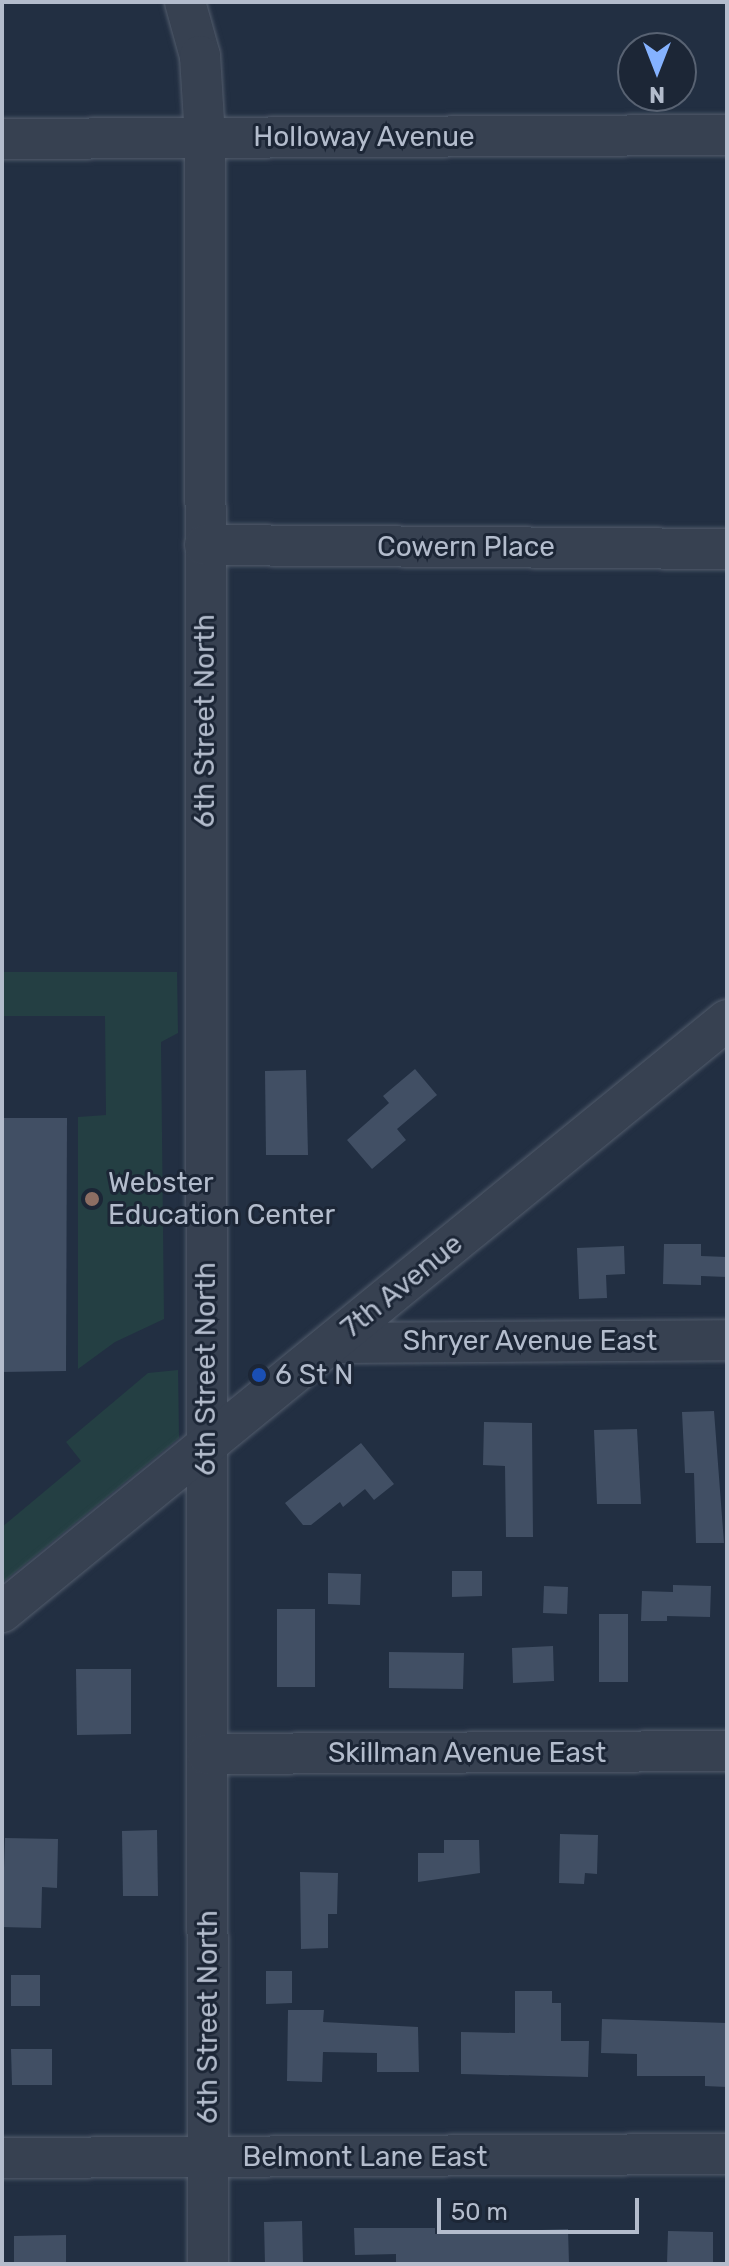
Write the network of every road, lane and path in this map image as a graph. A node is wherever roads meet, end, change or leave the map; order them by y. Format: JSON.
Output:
{"nodes":[{"id":1,"x":185,"y":2,"type":"edge"},
{"id":2,"x":727,"y":135,"type":"edge"},
{"id":3,"x":205,"y":138,"type":"junction"},
{"id":4,"x":2,"y":139,"type":"edge"},
{"id":5,"x":205,"y":545,"type":"junction"},
{"id":6,"x":727,"y":549,"type":"edge"},
{"id":7,"x":727,"y":1020,"type":"edge"},
{"id":8,"x":727,"y":1340,"type":"edge"},
{"id":9,"x":333,"y":1343,"type":"junction"},
{"id":10,"x":207,"y":1445,"type":"junction"},
{"id":11,"x":2,"y":1612,"type":"edge"},
{"id":12,"x":727,"y":1751,"type":"edge"},
{"id":13,"x":207,"y":1754,"type":"junction"},
{"id":14,"x":727,"y":2154,"type":"edge"},
{"id":15,"x":2,"y":2158,"type":"edge"},
{"id":16,"x":208,"y":2158,"type":"junction"},
{"id":17,"x":208,"y":2264,"type":"edge"}],
"edges":[{"from":1,"to":3,"type":"street","name":"6th Street North"},
{"from":2,"to":3,"type":"street","name":"Holloway Avenue"},
{"from":3,"to":4,"type":"street","name":"Holloway Avenue"},
{"from":3,"to":5,"type":"street","name":"6th Street North"},
{"from":5,"to":6,"type":"street","name":"Cowern Place"},
{"from":5,"to":10,"type":"street","name":"6th Street North"},
{"from":7,"to":9,"type":"street","name":"7th Avenue"},
{"from":8,"to":9,"type":"street","name":"Shryer Avenue East"},
{"from":9,"to":10,"type":"street","name":"7th Avenue"},
{"from":10,"to":11,"type":"street","name":"7th Avenue"},
{"from":10,"to":13,"type":"street","name":"6th Street North"},
{"from":12,"to":13,"type":"street","name":"Skillman Avenue East"},
{"from":13,"to":16,"type":"street","name":"6th Street North"},
{"from":14,"to":16,"type":"street","name":"Belmont Lane East"},
{"from":15,"to":16,"type":"street","name":"Belmont Lane East"},
{"from":16,"to":17,"type":"street","name":"6th Street North"}]}
